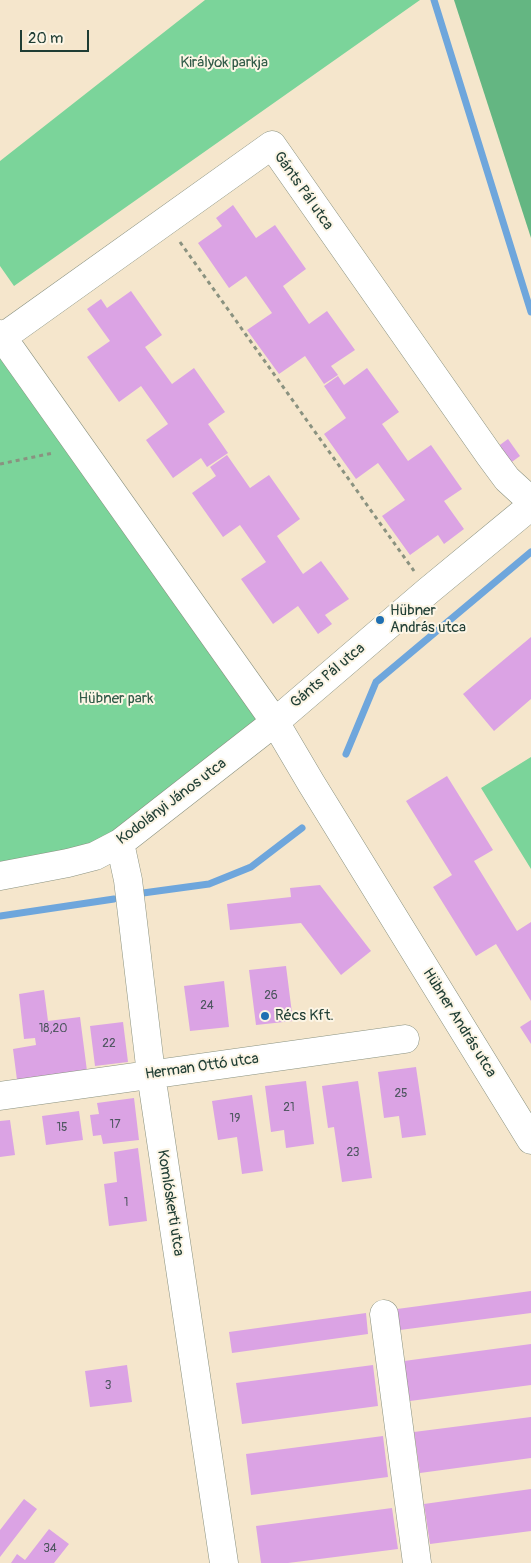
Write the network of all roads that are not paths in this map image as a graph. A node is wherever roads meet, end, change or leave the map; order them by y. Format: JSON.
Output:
{"nodes":[{"id":1,"x":2,"y":336,"type":"edge"},
{"id":2,"x":531,"y":501,"type":"edge"},
{"id":3,"x":531,"y":506,"type":"edge"},
{"id":4,"x":275,"y":722,"type":"junction"},
{"id":5,"x":120,"y":843,"type":"junction"},
{"id":6,"x":0,"y":876,"type":"edge"},
{"id":7,"x":405,"y":1039,"type":"dead end"},
{"id":8,"x":150,"y":1074,"type":"junction"},
{"id":9,"x":0,"y":1096,"type":"edge"},
{"id":10,"x":531,"y":1140,"type":"edge"},
{"id":11,"x":384,"y":1314,"type":"dead end"},
{"id":12,"x":224,"y":1563,"type":"edge"},
{"id":13,"x":417,"y":1563,"type":"edge"}],
"edges":[{"from":1,"to":2,"type":"street","name":"Gánts Pál utca"},
{"from":1,"to":4,"type":"street","name":"Hübner András utca"},
{"from":3,"to":4,"type":"street","name":"Gánts Pál utca"},
{"from":4,"to":5,"type":"street","name":"Kodolányi János utca"},
{"from":4,"to":10,"type":"street","name":"Hübner András utca"},
{"from":5,"to":6,"type":"street","name":"Kodolányi János utca"},
{"from":5,"to":8,"type":"street","name":"Komlóskerti utca"},
{"from":7,"to":8,"type":"street","name":"Herman Ottó utca"},
{"from":8,"to":9,"type":"street","name":"Herman Ottó utca"},
{"from":8,"to":12,"type":"street","name":"Komlóskerti utca"},
{"from":11,"to":13,"type":"street"}]}
